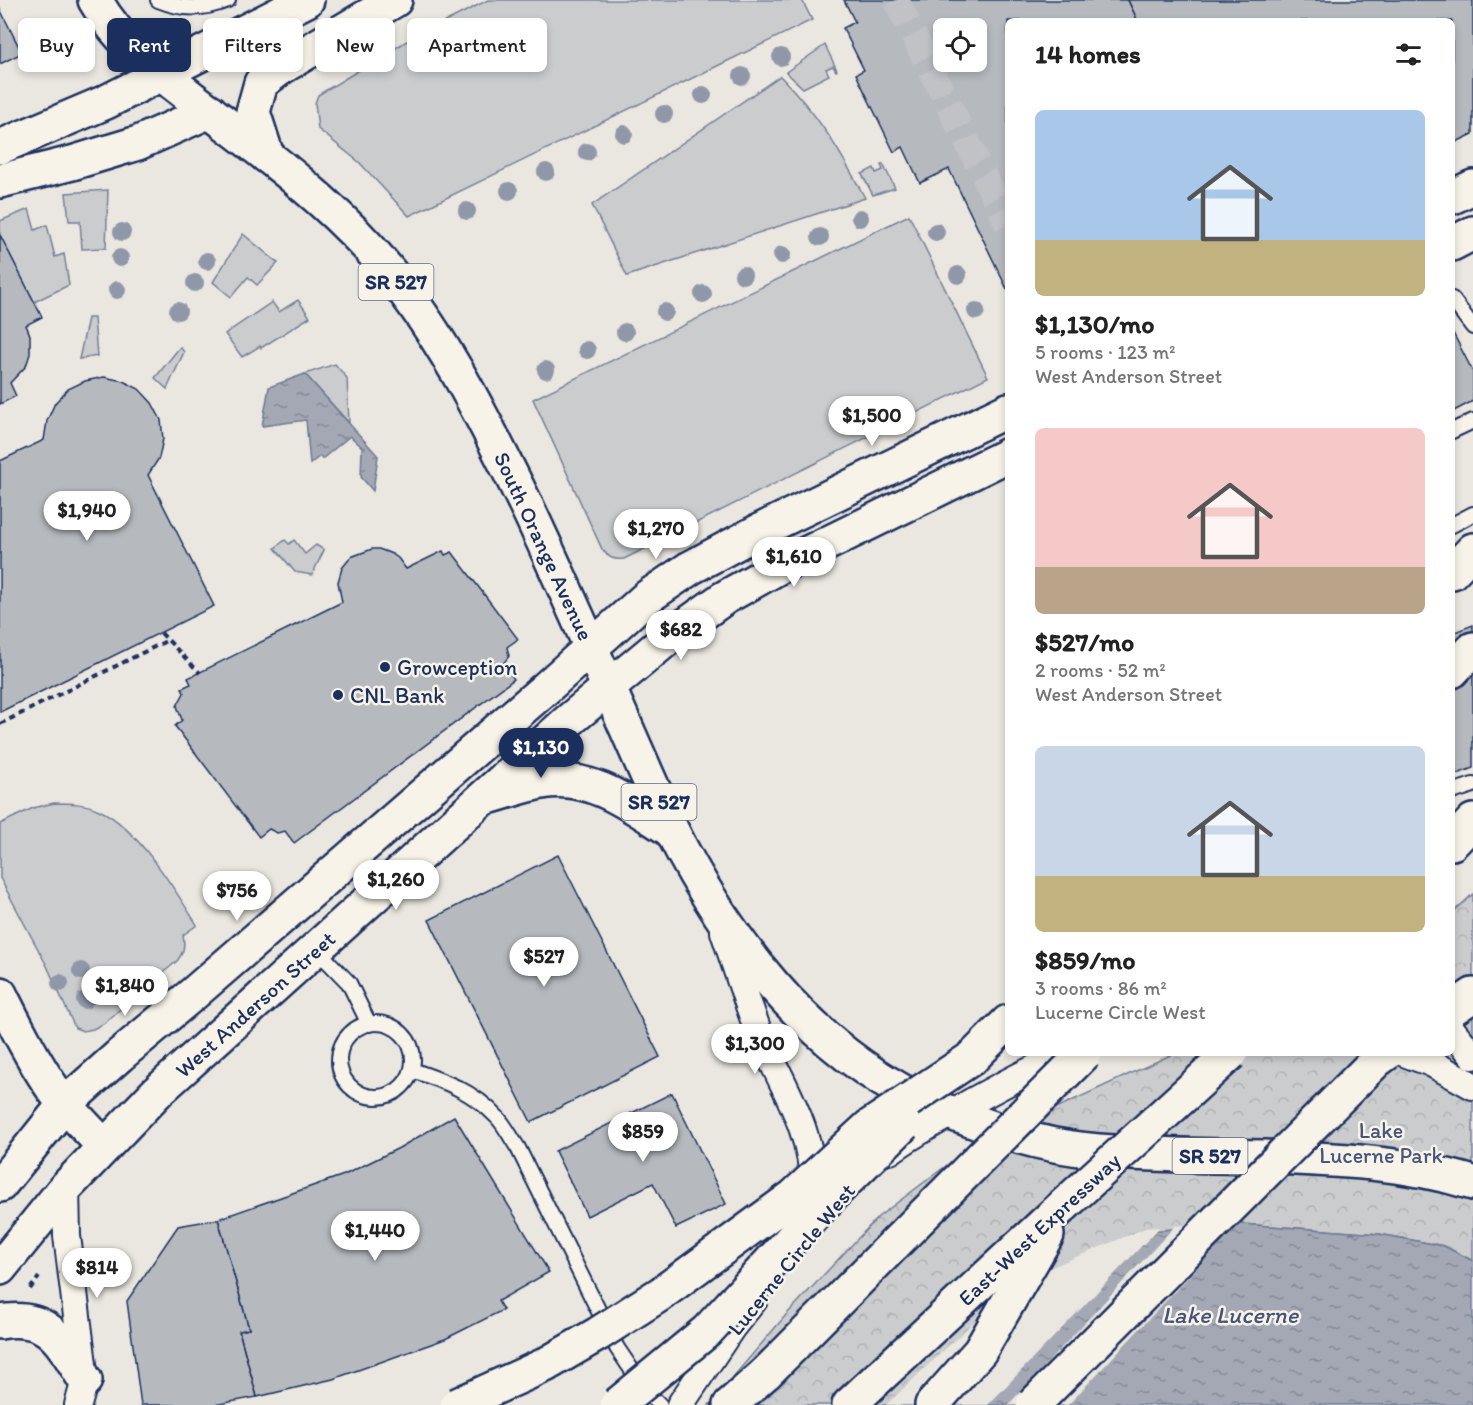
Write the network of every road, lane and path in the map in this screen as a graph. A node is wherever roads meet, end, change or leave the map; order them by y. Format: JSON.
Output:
{"nodes":[{"id":1,"x":95,"y":0,"type":"edge"},
{"id":2,"x":158,"y":0,"type":"edge"},
{"id":3,"x":228,"y":0,"type":"edge"},
{"id":4,"x":307,"y":0,"type":"edge"},
{"id":5,"x":395,"y":0,"type":"edge"},
{"id":6,"x":161,"y":74,"type":"junction"},
{"id":7,"x":210,"y":111,"type":"junction"},
{"id":8,"x":0,"y":147,"type":"edge"},
{"id":9,"x":267,"y":156,"type":"junction"},
{"id":10,"x":0,"y":181,"type":"edge"},
{"id":11,"x":1473,"y":187,"type":"edge"},
{"id":12,"x":1455,"y":196,"type":"edge"},
{"id":13,"x":1473,"y":233,"type":"edge"},
{"id":14,"x":1455,"y":242,"type":"edge"},
{"id":15,"x":1455,"y":303,"type":"edge"},
{"id":16,"x":1473,"y":327,"type":"edge"},
{"id":17,"x":1005,"y":411,"type":"edge"},
{"id":18,"x":1473,"y":421,"type":"edge"},
{"id":19,"x":1455,"y":430,"type":"edge"},
{"id":20,"x":1005,"y":456,"type":"edge"},
{"id":21,"x":1473,"y":514,"type":"edge"},
{"id":22,"x":1455,"y":523,"type":"edge"},
{"id":23,"x":1473,"y":550,"type":"edge"},
{"id":24,"x":1455,"y":569,"type":"edge"},
{"id":25,"x":161,"y":633,"type":"dead end"},
{"id":26,"x":168,"y":640,"type":"junction"},
{"id":27,"x":591,"y":646,"type":"junction"},
{"id":28,"x":1473,"y":649,"type":"edge"},
{"id":29,"x":1455,"y":668,"type":"edge"},
{"id":30,"x":200,"y":673,"type":"dead end"},
{"id":31,"x":609,"y":687,"type":"junction"},
{"id":32,"x":0,"y":724,"type":"edge"},
{"id":33,"x":1473,"y":785,"type":"edge"},
{"id":34,"x":1455,"y":791,"type":"edge"},
{"id":35,"x":481,"y":799,"type":"junction"},
{"id":36,"x":1473,"y":821,"type":"edge"},
{"id":37,"x":672,"y":831,"type":"junction"},
{"id":38,"x":1455,"y":840,"type":"edge"},
{"id":39,"x":1473,"y":843,"type":"edge"},
{"id":40,"x":1455,"y":847,"type":"edge"},
{"id":41,"x":717,"y":912,"type":"junction"},
{"id":42,"x":316,"y":949,"type":"junction"},
{"id":43,"x":0,"y":994,"type":"edge"},
{"id":44,"x":1473,"y":995,"type":"edge"},
{"id":45,"x":1455,"y":1007,"type":"edge"},
{"id":46,"x":369,"y":1024,"type":"junction"},
{"id":47,"x":1005,"y":1025,"type":"edge"},
{"id":48,"x":1455,"y":1034,"type":"edge"},
{"id":49,"x":1061,"y":1056,"type":"edge"},
{"id":50,"x":1082,"y":1056,"type":"edge"},
{"id":51,"x":1228,"y":1056,"type":"edge"},
{"id":52,"x":1384,"y":1056,"type":"edge"},
{"id":53,"x":1412,"y":1056,"type":"edge"},
{"id":54,"x":1473,"y":1056,"type":"edge"},
{"id":55,"x":972,"y":1058,"type":"junction"},
{"id":56,"x":412,"y":1070,"type":"junction"},
{"id":57,"x":1473,"y":1086,"type":"edge"},
{"id":58,"x":65,"y":1104,"type":"junction"},
{"id":59,"x":951,"y":1113,"type":"junction"},
{"id":60,"x":104,"y":1146,"type":"junction"},
{"id":61,"x":1473,"y":1183,"type":"edge"},
{"id":62,"x":0,"y":1185,"type":"edge"},
{"id":63,"x":66,"y":1187,"type":"junction"},
{"id":64,"x":1064,"y":1205,"type":"junction"},
{"id":65,"x":800,"y":1239,"type":"junction"},
{"id":66,"x":0,"y":1268,"type":"edge"},
{"id":67,"x":0,"y":1322,"type":"edge"},
{"id":68,"x":81,"y":1392,"type":"edge"},
{"id":69,"x":457,"y":1405,"type":"edge"},
{"id":70,"x":617,"y":1405,"type":"edge"},
{"id":71,"x":660,"y":1405,"type":"edge"},
{"id":72,"x":680,"y":1405,"type":"edge"},
{"id":73,"x":730,"y":1405,"type":"edge"},
{"id":74,"x":849,"y":1405,"type":"edge"},
{"id":75,"x":933,"y":1405,"type":"edge"},
{"id":76,"x":1033,"y":1405,"type":"edge"}],
"edges":[{"from":1,"to":6,"type":"main road","name":"South Orange Avenue","number":"SR 527"},
{"from":2,"to":3,"type":"lane"},
{"from":4,"to":6,"type":"main road"},
{"from":5,"to":9,"type":"main road"},
{"from":6,"to":7,"type":"main road","name":"South Orange Avenue","number":"SR 527"},
{"from":6,"to":8,"type":"main road"},
{"from":7,"to":9,"type":"main road","name":"South Orange Avenue","number":"SR 527"},
{"from":7,"to":10,"type":"main road"},
{"from":9,"to":27,"type":"main road","name":"South Orange Avenue","number":"SR 527"},
{"from":11,"to":12,"type":"main road"},
{"from":13,"to":14,"type":"main road"},
{"from":15,"to":16,"type":"lane"},
{"from":17,"to":27,"type":"main road","name":"West Anderson Street"},
{"from":18,"to":19,"type":"lane"},
{"from":20,"to":31,"type":"main road","name":"West Anderson Street"},
{"from":21,"to":22,"type":"lane"},
{"from":23,"to":24,"type":"main road"},
{"from":25,"to":26,"type":"path"},
{"from":26,"to":30,"type":"path"},
{"from":26,"to":32,"type":"path"},
{"from":27,"to":31,"type":"main road","name":"South Orange Avenue","number":"SR 527"},
{"from":27,"to":58,"type":"main road","name":"West Anderson Street"},
{"from":28,"to":29,"type":"main road"},
{"from":31,"to":35,"type":"main road","name":"West Anderson Street"},
{"from":31,"to":37,"type":"main road","name":"South Orange Avenue","number":"SR 527"},
{"from":33,"to":34,"type":"lane"},
{"from":35,"to":37,"type":"main road"},
{"from":35,"to":42,"type":"main road","name":"West Anderson Street"},
{"from":36,"to":38,"type":"main road"},
{"from":37,"to":41,"type":"main road","name":"South Orange Avenue","number":"SR 527"},
{"from":39,"to":40,"type":"lane"},
{"from":41,"to":59,"type":"main road","name":"South Orange Avenue","number":"SR 527"},
{"from":41,"to":65,"type":"street"},
{"from":42,"to":46,"type":"lane"},
{"from":42,"to":60,"type":"main road","name":"West Anderson Street"},
{"from":43,"to":58,"type":"main road"},
{"from":44,"to":45,"type":"main road"},
{"from":46,"to":56,"type":"lane"},
{"from":46,"to":56,"type":"lane"},
{"from":47,"to":55,"type":"main road"},
{"from":48,"to":54,"type":"street"},
{"from":49,"to":59,"type":"street"},
{"from":50,"to":73,"type":"main road","bridge":true},
{"from":51,"to":64,"type":"main road","name":"East-West Expressway","bridge":true},
{"from":52,"to":76,"type":"main road","bridge":true},
{"from":53,"to":57,"type":"street"},
{"from":55,"to":69,"type":"main road","bridge":true},
{"from":55,"to":70,"type":"main road","bridge":true},
{"from":56,"to":71,"type":"lane"},
{"from":58,"to":60,"type":"main road"},
{"from":58,"to":62,"type":"main road","name":"West Anderson Street"},
{"from":59,"to":61,"type":"main road","name":"South Orange Avenue","number":"SR 527"},
{"from":59,"to":65,"type":"street","name":"Lucerne Circle West"},
{"from":60,"to":63,"type":"main road","name":"West Anderson Street"},
{"from":63,"to":66,"type":"main road","name":"West Anderson Street"},
{"from":63,"to":68,"type":"street"},
{"from":64,"to":74,"type":"main road","name":"East-West Expressway"},
{"from":64,"to":75,"type":"main road"},
{"from":65,"to":72,"type":"street","name":"Lucerne Circle West"},
{"from":67,"to":68,"type":"main road"}]}
